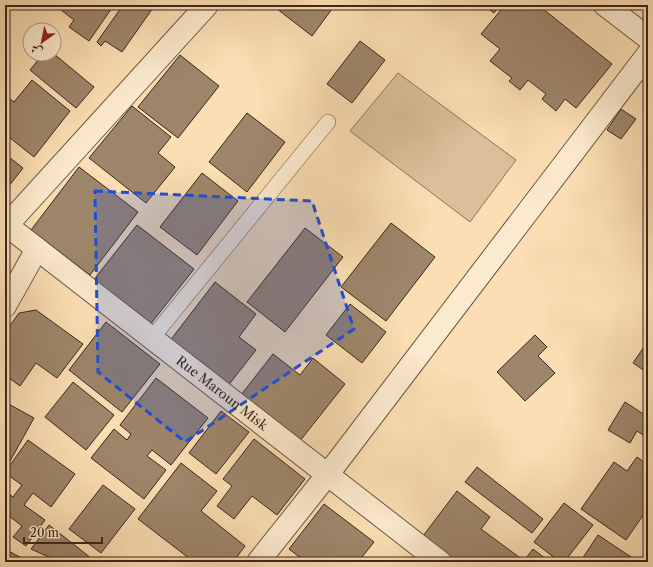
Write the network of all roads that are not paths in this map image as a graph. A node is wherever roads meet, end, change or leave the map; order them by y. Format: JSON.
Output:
{"nodes":[{"id":1,"x":207,"y":5,"type":"edge"},
{"id":2,"x":605,"y":5,"type":"edge"},
{"id":3,"x":648,"y":38,"type":"edge"},
{"id":4,"x":648,"y":54,"type":"edge"},
{"id":5,"x":328,"y":122,"type":"dead end"},
{"id":6,"x":6,"y":224,"type":"edge"},
{"id":7,"x":37,"y":249,"type":"junction"},
{"id":8,"x":5,"y":306,"type":"edge"},
{"id":9,"x":152,"y":338,"type":"junction"},
{"id":10,"x":328,"y":474,"type":"junction"},
{"id":11,"x":258,"y":562,"type":"edge"},
{"id":12,"x":440,"y":562,"type":"edge"}],
"edges":[{"from":1,"to":6,"type":"street"},
{"from":2,"to":3,"type":"street"},
{"from":4,"to":10,"type":"street"},
{"from":5,"to":9,"type":"lane"},
{"from":6,"to":7,"type":"street","name":"Rue Maroun Misk"},
{"from":7,"to":8,"type":"street"},
{"from":7,"to":9,"type":"street","name":"Rue Maroun Misk"},
{"from":9,"to":10,"type":"street","name":"Rue Maroun Misk"},
{"from":10,"to":11,"type":"street"},
{"from":10,"to":12,"type":"street","name":"Rue Maroun Misk"}]}
